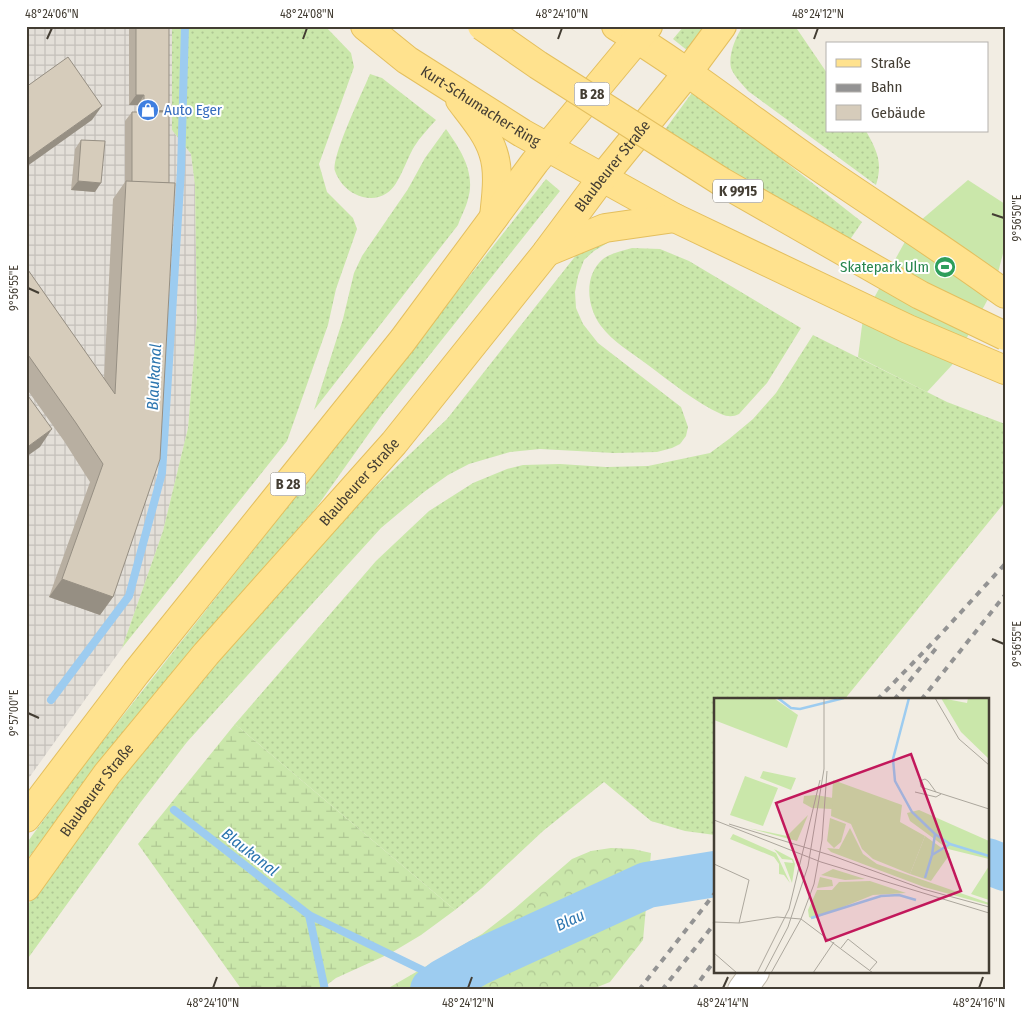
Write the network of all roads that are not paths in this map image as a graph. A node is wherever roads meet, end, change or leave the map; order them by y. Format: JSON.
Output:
{"nodes":[{"id":1,"x":365,"y":26,"type":"edge"},
{"id":2,"x":482,"y":26,"type":"edge"},
{"id":3,"x":722,"y":26,"type":"edge"},
{"id":4,"x":634,"y":30,"type":"edge"},
{"id":5,"x":688,"y":72,"type":"junction"},
{"id":6,"x":450,"y":87,"type":"junction"},
{"id":7,"x":547,"y":148,"type":"junction"},
{"id":8,"x":602,"y":178,"type":"junction"},
{"id":9,"x":494,"y":218,"type":"junction"},
{"id":10,"x":675,"y":218,"type":"junction"},
{"id":11,"x":546,"y":253,"type":"junction"},
{"id":12,"x":1005,"y":294,"type":"edge"},
{"id":13,"x":1005,"y":336,"type":"edge"},
{"id":14,"x":1005,"y":370,"type":"edge"},
{"id":15,"x":26,"y":818,"type":"edge"},
{"id":16,"x":26,"y":887,"type":"edge"},
{"id":17,"x":754,"y":974,"type":"edge"},
{"id":18,"x":742,"y":990,"type":"edge"}],
"edges":[{"from":1,"to":6,"type":"main road","name":"Kurt-Schumacher-Ring"},
{"from":2,"to":13,"type":"main road","number":"K 9915","bridge":true},
{"from":3,"to":5,"type":"main road","name":"Blaubeurer Straße"},
{"from":4,"to":5,"type":"main road"},
{"from":4,"to":7,"type":"main road","number":"B 28"},
{"from":5,"to":8,"type":"main road","name":"Blaubeurer Straße"},
{"from":5,"to":12,"type":"main road"},
{"from":6,"to":7,"type":"main road","name":"Kurt-Schumacher-Ring"},
{"from":6,"to":9,"type":"main road"},
{"from":7,"to":8,"type":"main road","name":"Kurt-Schumacher-Ring"},
{"from":7,"to":9,"type":"main road","number":"B 28"},
{"from":8,"to":10,"type":"main road","name":"Kurt-Schumacher-Ring"},
{"from":8,"to":11,"type":"main road","name":"Blaubeurer Straße"},
{"from":9,"to":15,"type":"main road","number":"B 28"},
{"from":10,"to":11,"type":"main road"},
{"from":10,"to":14,"type":"main road","name":"Kurt-Schumacher-Ring"},
{"from":11,"to":16,"type":"main road","name":"Blaubeurer Straße"},
{"from":17,"to":18,"type":"lane"}]}
